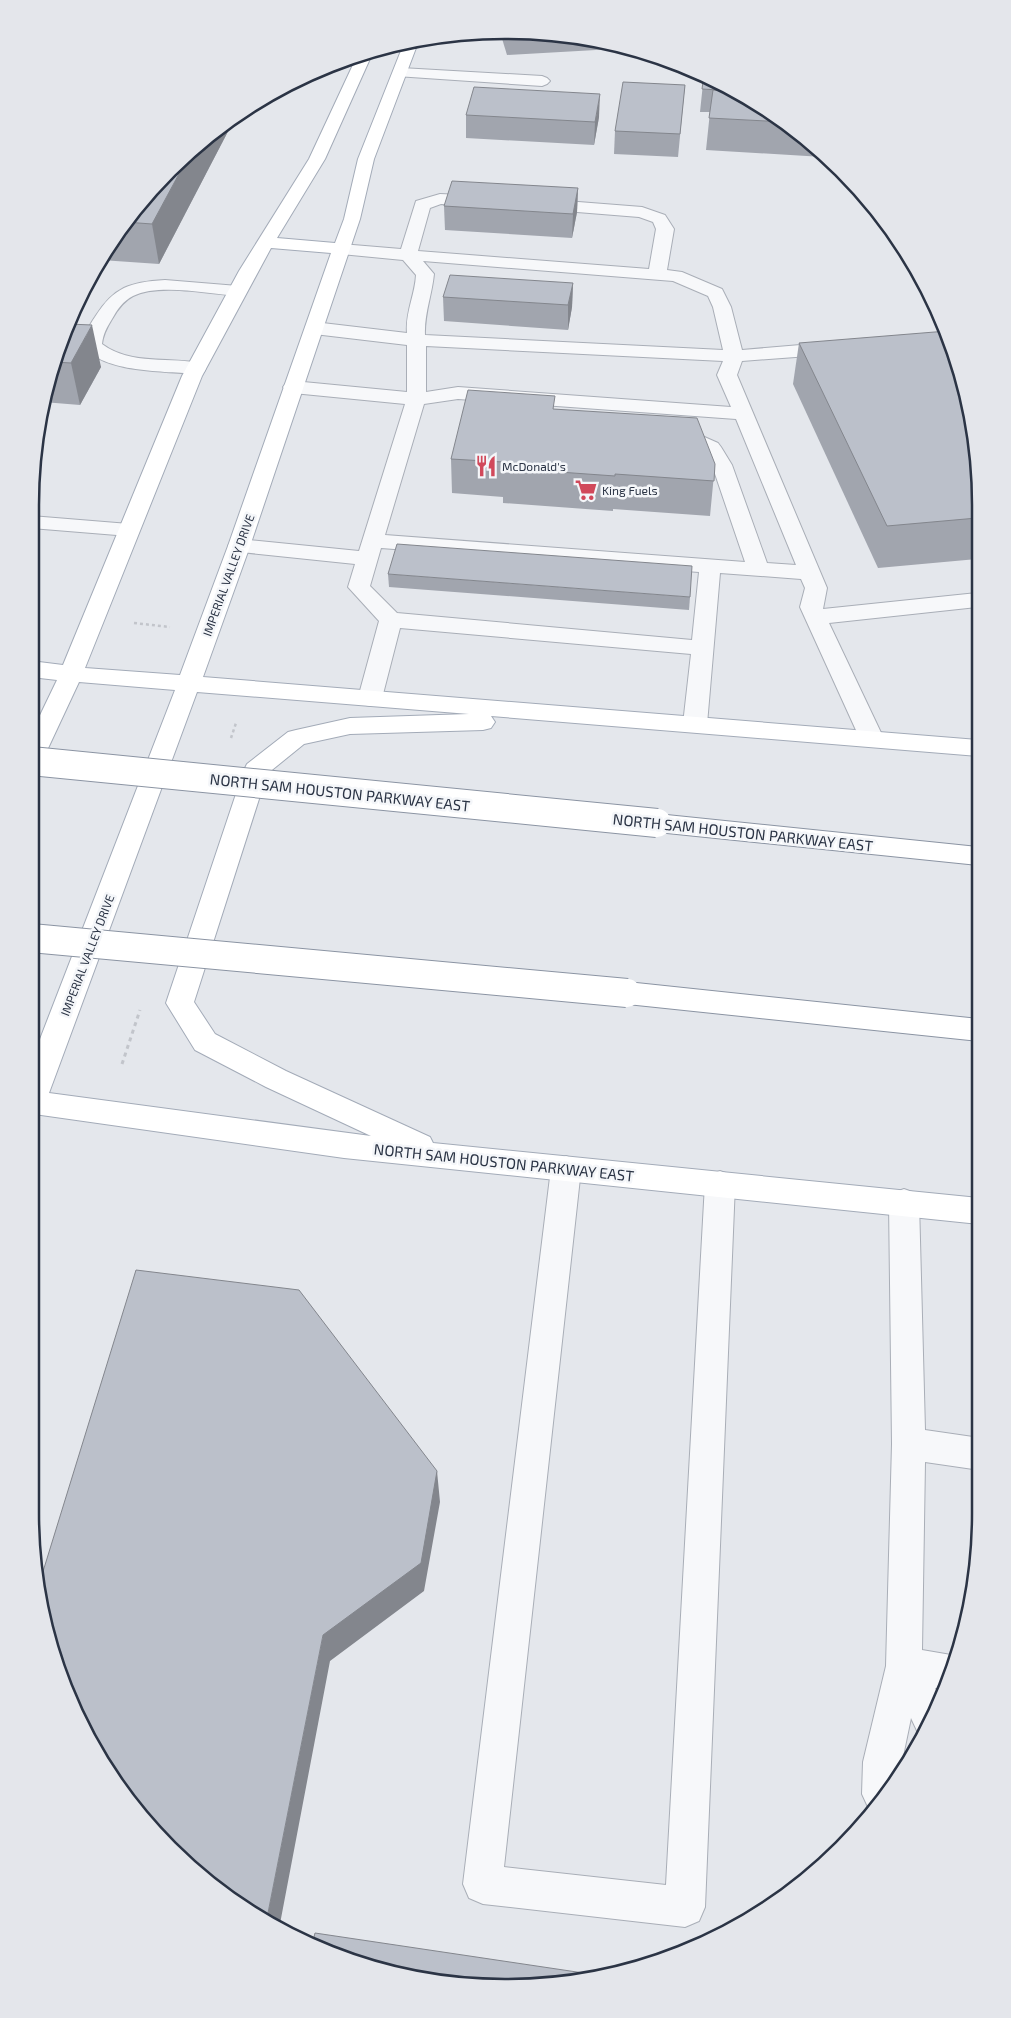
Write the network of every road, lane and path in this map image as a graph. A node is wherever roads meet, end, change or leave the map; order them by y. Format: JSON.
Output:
{"nodes":[{"id":1,"x":409,"y":49,"type":"edge"},
{"id":2,"x":361,"y":62,"type":"edge"},
{"id":3,"x":401,"y":73,"type":"junction"},
{"id":4,"x":542,"y":81,"type":"dead end"},
{"id":5,"x":503,"y":202,"type":"edge"},
{"id":6,"x":522,"y":203,"type":"edge"},
{"id":7,"x":266,"y":242,"type":"junction"},
{"id":8,"x":341,"y":249,"type":"junction"},
{"id":9,"x":408,"y":255,"type":"junction"},
{"id":10,"x":657,"y":274,"type":"junction"},
{"id":11,"x":238,"y":291,"type":"junction"},
{"id":12,"x":314,"y":328,"type":"junction"},
{"id":13,"x":416,"y":340,"type":"junction"},
{"id":14,"x":851,"y":347,"type":"edge"},
{"id":15,"x":734,"y":356,"type":"junction"},
{"id":16,"x":197,"y":368,"type":"junction"},
{"id":17,"x":293,"y":387,"type":"junction"},
{"id":18,"x":416,"y":399,"type":"junction"},
{"id":19,"x":459,"y":412,"type":"dead end"},
{"id":20,"x":744,"y":414,"type":"junction"},
{"id":21,"x":658,"y":429,"type":"edge"},
{"id":22,"x":39,"y":523,"type":"edge"},
{"id":23,"x":129,"y":530,"type":"junction"},
{"id":24,"x":238,"y":546,"type":"junction"},
{"id":25,"x":370,"y":550,"type":"junction"},
{"id":26,"x":710,"y":566,"type":"junction"},
{"id":27,"x":759,"y":570,"type":"junction"},
{"id":28,"x":810,"y":573,"type":"junction"},
{"id":29,"x":972,"y":601,"type":"edge"},
{"id":30,"x":815,"y":617,"type":"junction"},
{"id":31,"x":392,"y":620,"type":"junction"},
{"id":32,"x":133,"y":623,"type":"dead end"},
{"id":33,"x":179,"y":629,"type":"dead end"},
{"id":34,"x":703,"y":648,"type":"junction"},
{"id":35,"x":39,"y":670,"type":"edge"},
{"id":36,"x":70,"y":674,"type":"junction"},
{"id":37,"x":189,"y":684,"type":"junction"},
{"id":38,"x":370,"y":698,"type":"junction"},
{"id":39,"x":611,"y":717,"type":"junction"},
{"id":40,"x":695,"y":724,"type":"junction"},
{"id":41,"x":872,"y":739,"type":"junction"},
{"id":42,"x":39,"y":742,"type":"edge"},
{"id":43,"x":972,"y":747,"type":"edge"},
{"id":44,"x":39,"y":761,"type":"edge"},
{"id":45,"x":972,"y":855,"type":"edge"},
{"id":46,"x":39,"y":939,"type":"edge"},
{"id":47,"x":972,"y":1029,"type":"edge"},
{"id":48,"x":39,"y":1082,"type":"edge"},
{"id":49,"x":39,"y":1104,"type":"edge"},
{"id":50,"x":440,"y":1156,"type":"junction"},
{"id":51,"x":566,"y":1169,"type":"junction"},
{"id":52,"x":720,"y":1184,"type":"junction"},
{"id":53,"x":904,"y":1202,"type":"junction"},
{"id":54,"x":972,"y":1210,"type":"edge"},
{"id":55,"x":909,"y":1444,"type":"junction"},
{"id":56,"x":972,"y":1453,"type":"edge"},
{"id":57,"x":904,"y":1666,"type":"junction"},
{"id":58,"x":944,"y":1671,"type":"edge"},
{"id":59,"x":927,"y":1712,"type":"edge"},
{"id":60,"x":881,"y":1790,"type":"edge"}],
"edges":[{"from":1,"to":3,"type":"main road","name":"IMPERIAL VALLEY DRIVE"},
{"from":2,"to":7,"type":"main road"},
{"from":3,"to":4,"type":"lane"},
{"from":3,"to":8,"type":"main road","name":"IMPERIAL VALLEY DRIVE"},
{"from":5,"to":9,"type":"lane"},
{"from":6,"to":10,"type":"lane"},
{"from":7,"to":8,"type":"main road"},
{"from":7,"to":11,"type":"main road"},
{"from":8,"to":9,"type":"lane"},
{"from":8,"to":12,"type":"main road","name":"IMPERIAL VALLEY DRIVE"},
{"from":9,"to":10,"type":"lane"},
{"from":9,"to":13,"type":"lane"},
{"from":10,"to":15,"type":"lane"},
{"from":11,"to":16,"type":"main road"},
{"from":11,"to":16,"type":"lane"},
{"from":12,"to":13,"type":"lane"},
{"from":12,"to":17,"type":"main road","name":"IMPERIAL VALLEY DRIVE"},
{"from":13,"to":15,"type":"lane"},
{"from":13,"to":18,"type":"lane"},
{"from":14,"to":15,"type":"lane"},
{"from":15,"to":20,"type":"lane"},
{"from":16,"to":23,"type":"main road"},
{"from":17,"to":18,"type":"lane"},
{"from":17,"to":24,"type":"main road","name":"IMPERIAL VALLEY DRIVE"},
{"from":18,"to":19,"type":"lane"},
{"from":18,"to":20,"type":"lane"},
{"from":18,"to":25,"type":"lane"},
{"from":20,"to":28,"type":"lane"},
{"from":21,"to":27,"type":"lane"},
{"from":22,"to":23,"type":"lane"},
{"from":23,"to":36,"type":"main road"},
{"from":24,"to":25,"type":"lane"},
{"from":24,"to":37,"type":"main road","name":"IMPERIAL VALLEY DRIVE"},
{"from":25,"to":26,"type":"lane"},
{"from":25,"to":31,"type":"lane"},
{"from":26,"to":27,"type":"lane"},
{"from":26,"to":34,"type":"lane"},
{"from":27,"to":28,"type":"lane"},
{"from":28,"to":30,"type":"lane"},
{"from":29,"to":30,"type":"lane"},
{"from":30,"to":41,"type":"lane"},
{"from":31,"to":34,"type":"lane"},
{"from":31,"to":38,"type":"lane"},
{"from":32,"to":33,"type":"path"},
{"from":34,"to":40,"type":"lane"},
{"from":35,"to":36,"type":"main road"},
{"from":36,"to":37,"type":"main road"},
{"from":36,"to":42,"type":"main road"},
{"from":37,"to":38,"type":"main road"},
{"from":37,"to":48,"type":"main road","name":"IMPERIAL VALLEY DRIVE"},
{"from":38,"to":39,"type":"main road"},
{"from":39,"to":40,"type":"main road"},
{"from":39,"to":50,"type":"main road"},
{"from":40,"to":41,"type":"main road"},
{"from":41,"to":43,"type":"main road"},
{"from":44,"to":45,"type":"main road","name":"NORTH SAM HOUSTON PARKWAY EAST","bridge":true},
{"from":46,"to":47,"type":"main road","bridge":true},
{"from":49,"to":50,"type":"main road","name":"NORTH SAM HOUSTON PARKWAY EAST"},
{"from":50,"to":51,"type":"main road","name":"NORTH SAM HOUSTON PARKWAY EAST"},
{"from":51,"to":52,"type":"main road","name":"NORTH SAM HOUSTON PARKWAY EAST"},
{"from":51,"to":52,"type":"lane"},
{"from":52,"to":53,"type":"main road","name":"NORTH SAM HOUSTON PARKWAY EAST"},
{"from":53,"to":54,"type":"main road","name":"NORTH SAM HOUSTON PARKWAY EAST"},
{"from":53,"to":55,"type":"lane"},
{"from":55,"to":56,"type":"lane"},
{"from":55,"to":57,"type":"lane"},
{"from":57,"to":58,"type":"lane"},
{"from":57,"to":59,"type":"lane"},
{"from":57,"to":60,"type":"lane"}]}
